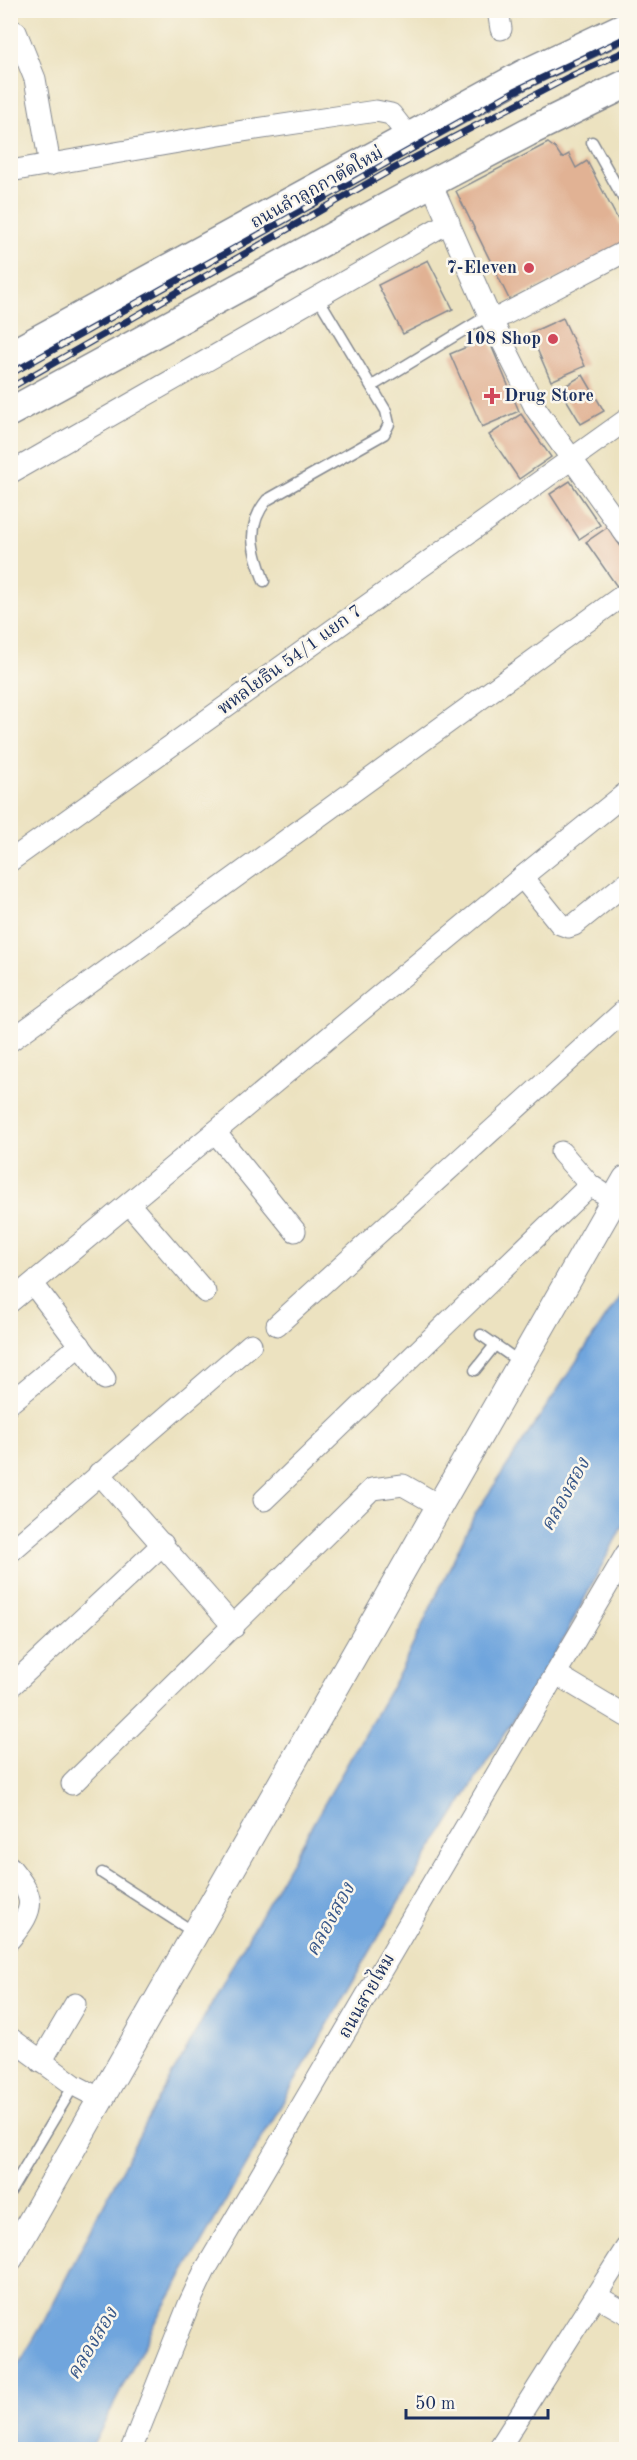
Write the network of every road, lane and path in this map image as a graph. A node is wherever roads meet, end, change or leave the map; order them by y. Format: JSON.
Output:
{"nodes":[{"id":1,"x":627,"y":26,"type":"edge"},
{"id":2,"x":16,"y":32,"type":"dead end"},
{"id":3,"x":627,"y":84,"type":"edge"},
{"id":4,"x":409,"y":137,"type":"junction"},
{"id":5,"x":592,"y":142,"type":"dead end"},
{"id":6,"x":50,"y":165,"type":"junction"},
{"id":7,"x":10,"y":171,"type":"edge"},
{"id":8,"x":431,"y":183,"type":"junction"},
{"id":9,"x":627,"y":202,"type":"edge"},
{"id":10,"x":449,"y":222,"type":"junction"},
{"id":11,"x":627,"y":251,"type":"edge"},
{"id":12,"x":316,"y":296,"type":"junction"},
{"id":13,"x":491,"y":318,"type":"junction"},
{"id":14,"x":10,"y":355,"type":"edge"},
{"id":15,"x":372,"y":386,"type":"junction"},
{"id":16,"x":10,"y":412,"type":"edge"},
{"id":17,"x":627,"y":420,"type":"edge"},
{"id":18,"x":570,"y":459,"type":"junction"},
{"id":19,"x":10,"y":473,"type":"edge"},
{"id":20,"x":627,"y":535,"type":"edge"},
{"id":21,"x":264,"y":581,"type":"dead end"},
{"id":22,"x":627,"y":593,"type":"edge"},
{"id":23,"x":627,"y":793,"type":"edge"},
{"id":24,"x":10,"y":861,"type":"edge"},
{"id":25,"x":522,"y":876,"type":"junction"},
{"id":26,"x":627,"y":883,"type":"edge"},
{"id":27,"x":627,"y":1009,"type":"edge"},
{"id":28,"x":10,"y":1041,"type":"edge"},
{"id":29,"x":215,"y":1132,"type":"junction"},
{"id":30,"x":561,"y":1152,"type":"dead end"},
{"id":31,"x":590,"y":1185,"type":"junction"},
{"id":32,"x":620,"y":1189,"type":"edge"},
{"id":33,"x":129,"y":1204,"type":"junction"},
{"id":34,"x":295,"y":1231,"type":"dead end"},
{"id":35,"x":33,"y":1284,"type":"junction"},
{"id":36,"x":205,"y":1292,"type":"dead end"},
{"id":37,"x":10,"y":1302,"type":"edge"},
{"id":38,"x":277,"y":1325,"type":"dead end"},
{"id":39,"x":481,"y":1335,"type":"dead end"},
{"id":40,"x":251,"y":1344,"type":"dead end"},
{"id":41,"x":80,"y":1345,"type":"junction"},
{"id":42,"x":495,"y":1345,"type":"junction"},
{"id":43,"x":521,"y":1364,"type":"junction"},
{"id":44,"x":475,"y":1370,"type":"dead end"},
{"id":45,"x":105,"y":1379,"type":"dead end"},
{"id":46,"x":10,"y":1403,"type":"edge"},
{"id":47,"x":99,"y":1473,"type":"junction"},
{"id":48,"x":264,"y":1500,"type":"dead end"},
{"id":49,"x":440,"y":1506,"type":"junction"},
{"id":50,"x":163,"y":1544,"type":"junction"},
{"id":51,"x":10,"y":1552,"type":"edge"},
{"id":52,"x":627,"y":1554,"type":"edge"},
{"id":53,"x":234,"y":1627,"type":"junction"},
{"id":54,"x":556,"y":1674,"type":"junction"},
{"id":55,"x":10,"y":1687,"type":"edge"},
{"id":56,"x":627,"y":1716,"type":"edge"},
{"id":57,"x":72,"y":1784,"type":"dead end"},
{"id":58,"x":10,"y":1867,"type":"edge"},
{"id":59,"x":102,"y":1873,"type":"dead end"},
{"id":60,"x":195,"y":1934,"type":"junction"},
{"id":61,"x":10,"y":1939,"type":"edge"},
{"id":62,"x":75,"y":2004,"type":"dead end"},
{"id":63,"x":10,"y":2038,"type":"edge"},
{"id":64,"x":41,"y":2062,"type":"junction"},
{"id":65,"x":74,"y":2085,"type":"junction"},
{"id":66,"x":101,"y":2099,"type":"junction"},
{"id":67,"x":10,"y":2192,"type":"edge"},
{"id":68,"x":627,"y":2248,"type":"edge"},
{"id":69,"x":10,"y":2258,"type":"edge"},
{"id":70,"x":596,"y":2296,"type":"junction"},
{"id":71,"x":627,"y":2313,"type":"edge"},
{"id":72,"x":131,"y":2450,"type":"edge"},
{"id":73,"x":498,"y":2450,"type":"edge"}],
"edges":[{"from":1,"to":4,"type":"main road","name":"ถนนลำลูกกาตัดใหม่"},
{"from":2,"to":6,"type":"street"},
{"from":3,"to":8,"type":"main road"},
{"from":4,"to":6,"type":"street"},
{"from":4,"to":14,"type":"main road","name":"ถนนลำลูกกาตัดใหม่"},
{"from":5,"to":9,"type":"lane"},
{"from":6,"to":7,"type":"street"},
{"from":8,"to":10,"type":"street"},
{"from":8,"to":16,"type":"main road"},
{"from":10,"to":12,"type":"street"},
{"from":10,"to":13,"type":"street"},
{"from":11,"to":13,"type":"street"},
{"from":12,"to":15,"type":"lane"},
{"from":12,"to":19,"type":"street"},
{"from":13,"to":15,"type":"lane"},
{"from":13,"to":18,"type":"street"},
{"from":15,"to":21,"type":"lane"},
{"from":17,"to":18,"type":"street","name":"พหลโยธิน 54/1 แยก 7"},
{"from":18,"to":20,"type":"street"},
{"from":18,"to":24,"type":"street","name":"พหลโยธิน 54/1 แยก 7"},
{"from":22,"to":28,"type":"street"},
{"from":23,"to":25,"type":"street"},
{"from":25,"to":26,"type":"street"},
{"from":25,"to":29,"type":"street"},
{"from":27,"to":38,"type":"street"},
{"from":29,"to":33,"type":"street"},
{"from":29,"to":34,"type":"street"},
{"from":30,"to":31,"type":"street"},
{"from":31,"to":32,"type":"street"},
{"from":31,"to":48,"type":"street"},
{"from":32,"to":43,"type":"street"},
{"from":33,"to":35,"type":"street"},
{"from":33,"to":36,"type":"street"},
{"from":35,"to":37,"type":"street"},
{"from":35,"to":41,"type":"street"},
{"from":39,"to":42,"type":"lane"},
{"from":40,"to":47,"type":"street"},
{"from":41,"to":45,"type":"street"},
{"from":41,"to":46,"type":"street"},
{"from":42,"to":43,"type":"lane"},
{"from":42,"to":44,"type":"lane"},
{"from":43,"to":49,"type":"street"},
{"from":47,"to":50,"type":"street"},
{"from":47,"to":51,"type":"street"},
{"from":49,"to":53,"type":"street"},
{"from":49,"to":60,"type":"street"},
{"from":50,"to":53,"type":"street"},
{"from":50,"to":55,"type":"street"},
{"from":52,"to":54,"type":"street","name":"ถนนสายไหม"},
{"from":53,"to":57,"type":"street"},
{"from":54,"to":56,"type":"street"},
{"from":54,"to":72,"type":"street","name":"ถนนสายไหม"},
{"from":58,"to":61,"type":"street"},
{"from":59,"to":60,"type":"lane"},
{"from":60,"to":66,"type":"street"},
{"from":62,"to":64,"type":"street"},
{"from":63,"to":64,"type":"street"},
{"from":64,"to":65,"type":"street"},
{"from":65,"to":66,"type":"street"},
{"from":65,"to":67,"type":"lane"},
{"from":66,"to":69,"type":"street"},
{"from":68,"to":70,"type":"street"},
{"from":70,"to":71,"type":"street"},
{"from":70,"to":73,"type":"street"}]}
